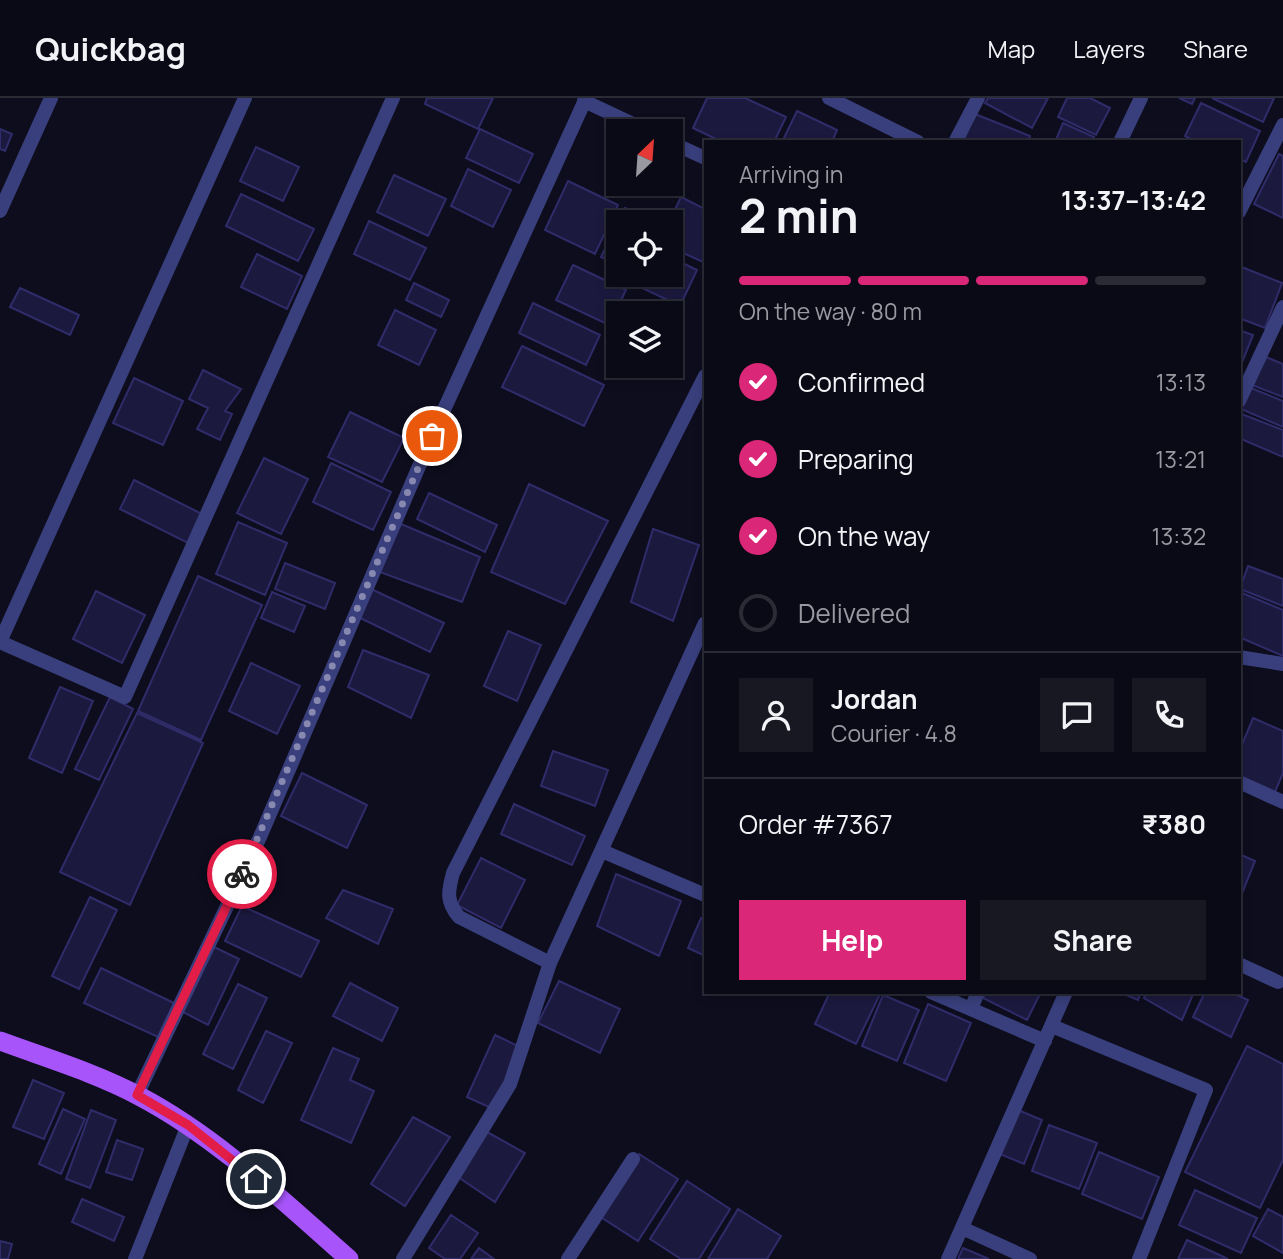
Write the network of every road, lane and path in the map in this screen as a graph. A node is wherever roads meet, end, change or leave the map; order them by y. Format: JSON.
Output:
{"nodes":[{"id":1,"x":51,"y":98,"type":"edge"},
{"id":2,"x":245,"y":98,"type":"edge"},
{"id":3,"x":393,"y":98,"type":"edge"},
{"id":4,"x":829,"y":98,"type":"edge"},
{"id":5,"x":978,"y":98,"type":"edge"},
{"id":6,"x":1141,"y":98,"type":"edge"},
{"id":7,"x":585,"y":100,"type":"edge"},
{"id":8,"x":624,"y":119,"type":"edge"},
{"id":9,"x":1283,"y":125,"type":"edge"},
{"id":10,"x":914,"y":140,"type":"edge"},
{"id":11,"x":956,"y":140,"type":"edge"},
{"id":12,"x":1121,"y":140,"type":"edge"},
{"id":13,"x":683,"y":148,"type":"edge"},
{"id":14,"x":704,"y":158,"type":"edge"},
{"id":15,"x":1241,"y":208,"type":"edge"},
{"id":16,"x":0,"y":211,"type":"edge"},
{"id":17,"x":1283,"y":307,"type":"edge"},
{"id":18,"x":704,"y":378,"type":"edge"},
{"id":19,"x":1241,"y":397,"type":"edge"},
{"id":20,"x":704,"y":625,"type":"edge"},
{"id":21,"x":1241,"y":657,"type":"edge"},
{"id":22,"x":1283,"y":664,"type":"edge"},
{"id":23,"x":1241,"y":783,"type":"edge"},
{"id":24,"x":1283,"y":802,"type":"edge"},
{"id":25,"x":602,"y":850,"type":"junction"},
{"id":26,"x":704,"y":895,"type":"edge"},
{"id":27,"x":550,"y":963,"type":"junction"},
{"id":28,"x":1241,"y":965,"type":"edge"},
{"id":29,"x":1278,"y":982,"type":"dead end"},
{"id":30,"x":937,"y":994,"type":"edge"},
{"id":31,"x":977,"y":994,"type":"edge"},
{"id":32,"x":1065,"y":994,"type":"edge"},
{"id":33,"x":971,"y":1009,"type":"junction"},
{"id":34,"x":1052,"y":1026,"type":"junction"},
{"id":35,"x":0,"y":1041,"type":"edge"},
{"id":36,"x":1045,"y":1041,"type":"junction"},
{"id":37,"x":137,"y":1095,"type":"junction"},
{"id":38,"x":188,"y":1125,"type":"junction"},
{"id":39,"x":633,"y":1159,"type":"dead end"},
{"id":40,"x":962,"y":1228,"type":"junction"},
{"id":41,"x":135,"y":1259,"type":"edge"},
{"id":42,"x":349,"y":1259,"type":"edge"},
{"id":43,"x":403,"y":1259,"type":"edge"},
{"id":44,"x":568,"y":1259,"type":"edge"},
{"id":45,"x":948,"y":1259,"type":"edge"},
{"id":46,"x":1030,"y":1259,"type":"edge"},
{"id":47,"x":1139,"y":1259,"type":"edge"}],
"edges":[{"from":1,"to":16,"type":"street"},
{"from":2,"to":3,"type":"street"},
{"from":4,"to":10,"type":"street"},
{"from":5,"to":11,"type":"street"},
{"from":6,"to":12,"type":"street"},
{"from":7,"to":8,"type":"street"},
{"from":7,"to":37,"type":"street"},
{"from":9,"to":15,"type":"street"},
{"from":13,"to":14,"type":"street"},
{"from":17,"to":19,"type":"street"},
{"from":18,"to":27,"type":"street"},
{"from":20,"to":25,"type":"street"},
{"from":21,"to":22,"type":"street"},
{"from":23,"to":24,"type":"street"},
{"from":25,"to":26,"type":"street"},
{"from":25,"to":27,"type":"street"},
{"from":27,"to":43,"type":"street"},
{"from":28,"to":29,"type":"street"},
{"from":30,"to":33,"type":"street"},
{"from":31,"to":33,"type":"street"},
{"from":32,"to":34,"type":"street"},
{"from":33,"to":36,"type":"street"},
{"from":34,"to":36,"type":"street"},
{"from":34,"to":47,"type":"street"},
{"from":35,"to":37,"type":"main road"},
{"from":36,"to":40,"type":"street"},
{"from":37,"to":38,"type":"main road"},
{"from":38,"to":41,"type":"street"},
{"from":38,"to":42,"type":"main road"},
{"from":39,"to":44,"type":"street"},
{"from":40,"to":45,"type":"street"},
{"from":40,"to":46,"type":"street"}]}
